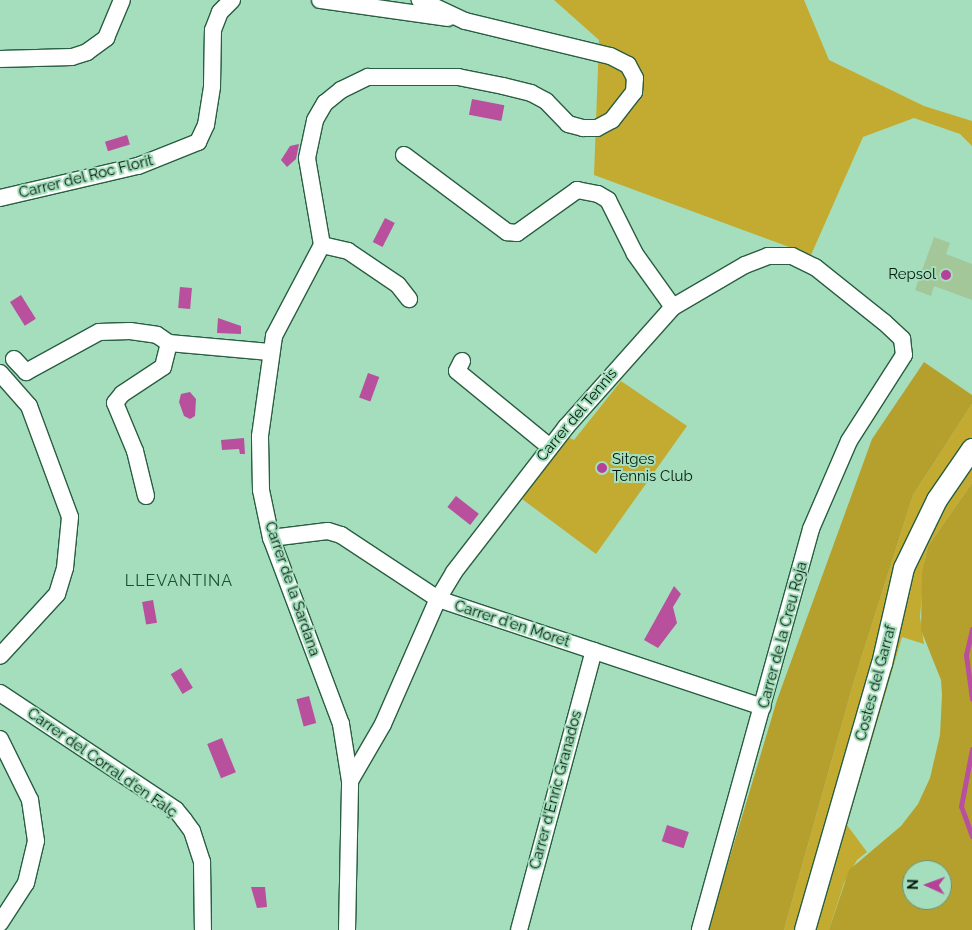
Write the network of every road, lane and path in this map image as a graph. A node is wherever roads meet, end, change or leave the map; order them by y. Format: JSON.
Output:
{"nodes":[{"id":1,"x":122,"y":0,"type":"edge"},
{"id":2,"x":232,"y":0,"type":"edge"},
{"id":3,"x":320,"y":0,"type":"edge"},
{"id":4,"x":420,"y":0,"type":"edge"},
{"id":5,"x":465,"y":21,"type":"junction"},
{"id":6,"x":0,"y":59,"type":"edge"},
{"id":7,"x":404,"y":155,"type":"dead end"},
{"id":8,"x":0,"y":198,"type":"edge"},
{"id":9,"x":322,"y":245,"type":"junction"},
{"id":10,"x":409,"y":298,"type":"dead end"},
{"id":11,"x":673,"y":306,"type":"junction"},
{"id":12,"x":169,"y":343,"type":"junction"},
{"id":13,"x":270,"y":352,"type":"junction"},
{"id":14,"x":904,"y":355,"type":"joint"},
{"id":15,"x":14,"y":359,"type":"dead end"},
{"id":16,"x":462,"y":361,"type":"dead end"},
{"id":17,"x":0,"y":373,"type":"edge"},
{"id":18,"x":550,"y":447,"type":"junction"},
{"id":19,"x":972,"y":449,"type":"edge"},
{"id":20,"x":146,"y":496,"type":"dead end"},
{"id":21,"x":271,"y":538,"type":"junction"},
{"id":22,"x":438,"y":599,"type":"junction"},
{"id":23,"x":594,"y":651,"type":"junction"},
{"id":24,"x":0,"y":656,"type":"edge"},
{"id":25,"x":0,"y":692,"type":"edge"},
{"id":26,"x":763,"y":707,"type":"junction"},
{"id":27,"x":0,"y":739,"type":"edge"},
{"id":28,"x":350,"y":781,"type":"junction"},
{"id":29,"x":0,"y":923,"type":"edge"},
{"id":30,"x":203,"y":930,"type":"edge"},
{"id":31,"x":347,"y":930,"type":"edge"},
{"id":32,"x":519,"y":930,"type":"edge"},
{"id":33,"x":700,"y":930,"type":"edge"},
{"id":34,"x":805,"y":930,"type":"edge"}],
"edges":[{"from":1,"to":6,"type":"street"},
{"from":2,"to":8,"type":"street","name":"Carrer del Roc Florit"},
{"from":3,"to":5,"type":"street"},
{"from":4,"to":5,"type":"street"},
{"from":5,"to":9,"type":"street"},
{"from":7,"to":11,"type":"street"},
{"from":9,"to":10,"type":"street"},
{"from":9,"to":13,"type":"street","name":"Carrer de la Sardana"},
{"from":11,"to":14,"type":"street","name":"Carrer del Tennis"},
{"from":11,"to":18,"type":"street","name":"Carrer del Tennis"},
{"from":12,"to":13,"type":"street"},
{"from":12,"to":15,"type":"street"},
{"from":12,"to":20,"type":"street"},
{"from":13,"to":21,"type":"street","name":"Carrer de la Sardana"},
{"from":14,"to":26,"type":"street","name":"Carrer de la Creu Roja"},
{"from":16,"to":18,"type":"street"},
{"from":17,"to":24,"type":"street"},
{"from":18,"to":22,"type":"street","name":"Carrer del Tennis"},
{"from":19,"to":34,"type":"main road","name":"Costes del Garraf"},
{"from":21,"to":22,"type":"street","name":"Carrer d'en Moret"},
{"from":21,"to":28,"type":"street","name":"Carrer de la Sardana"},
{"from":22,"to":23,"type":"street","name":"Carrer d'en Moret"},
{"from":22,"to":28,"type":"street","name":"Carrer del Tennis"},
{"from":23,"to":26,"type":"street","name":"Carrer d'en Moret"},
{"from":23,"to":32,"type":"street","name":"Carrer d'Enric Granados"},
{"from":25,"to":30,"type":"street","name":"Carrer del Corral d'en Falç"},
{"from":26,"to":33,"type":"street","name":"Carrer de la Creu Roja"},
{"from":27,"to":29,"type":"street"},
{"from":28,"to":31,"type":"street","name":"Carrer de la Sardana"}]}
